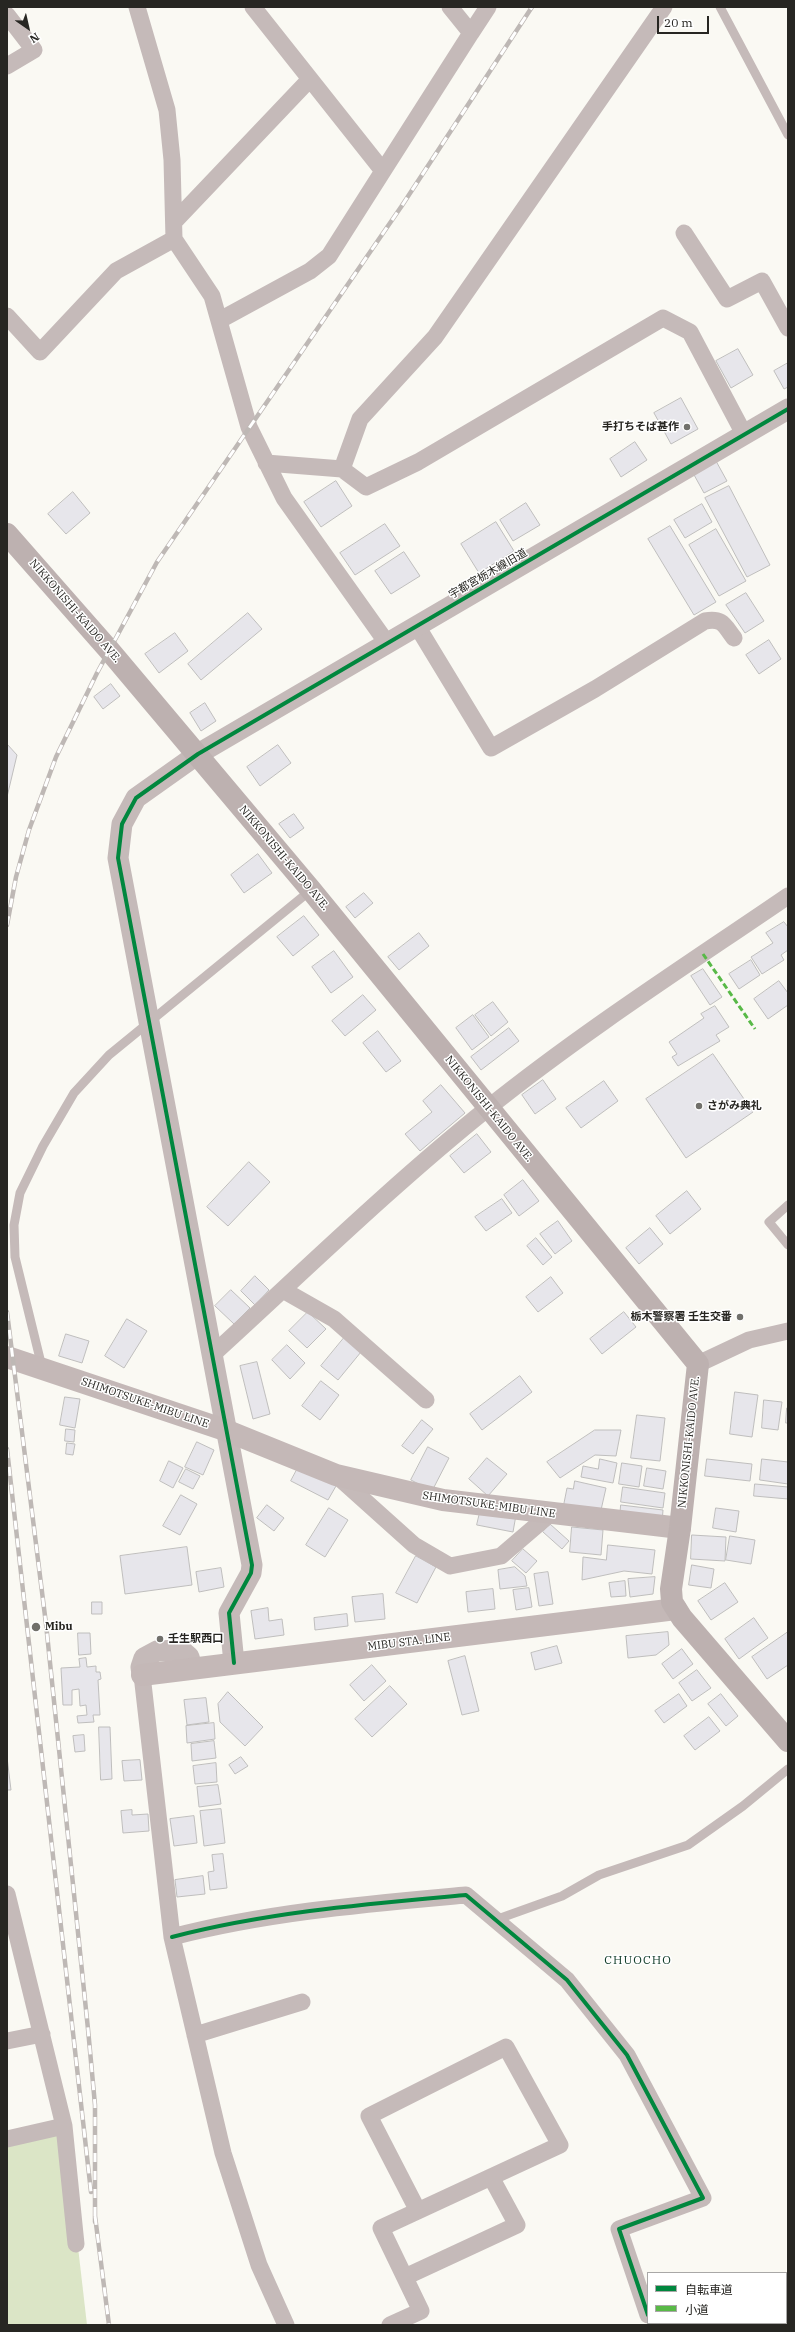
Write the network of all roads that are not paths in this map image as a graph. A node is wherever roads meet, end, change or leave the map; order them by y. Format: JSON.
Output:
{"nodes":[{"id":1,"x":138,"y":7,"type":"edge"},
{"id":2,"x":253,"y":7,"type":"edge"},
{"id":3,"x":450,"y":7,"type":"edge"},
{"id":4,"x":488,"y":7,"type":"edge"},
{"id":5,"x":664,"y":7,"type":"edge"},
{"id":6,"x":720,"y":7,"type":"edge"},
{"id":7,"x":7,"y":15,"type":"edge"},
{"id":8,"x":471,"y":33,"type":"junction"},
{"id":9,"x":7,"y":66,"type":"edge"},
{"id":10,"x":310,"y":79,"type":"junction"},
{"id":11,"x":788,"y":135,"type":"edge"},
{"id":12,"x":383,"y":171,"type":"junction"},
{"id":13,"x":174,"y":231,"type":"junction"},
{"id":14,"x":684,"y":233,"type":"dead end"},
{"id":15,"x":7,"y":316,"type":"edge"},
{"id":16,"x":220,"y":320,"type":"junction"},
{"id":17,"x":788,"y":328,"type":"edge"},
{"id":18,"x":788,"y":409,"type":"edge"},
{"id":19,"x":744,"y":434,"type":"junction"},
{"id":20,"x":266,"y":463,"type":"junction"},
{"id":21,"x":342,"y":469,"type":"junction"},
{"id":22,"x":8,"y":539,"type":"edge"},
{"id":23,"x":417,"y":626,"type":"junction"},
{"id":24,"x":734,"y":638,"type":"dead end"},
{"id":25,"x":387,"y":643,"type":"junction"},
{"id":26,"x":198,"y":754,"type":"junction"},
{"id":27,"x":311,"y":890,"type":"junction"},
{"id":28,"x":788,"y":896,"type":"edge"},
{"id":29,"x":148,"y":1023,"type":"junction"},
{"id":30,"x":488,"y":1108,"type":"junction"},
{"id":31,"x":788,"y":1205,"type":"edge"},
{"id":32,"x":788,"y":1245,"type":"edge"},
{"id":33,"x":283,"y":1290,"type":"junction"},
{"id":34,"x":788,"y":1331,"type":"edge"},
{"id":35,"x":212,"y":1355,"type":"junction"},
{"id":36,"x":7,"y":1357,"type":"edge"},
{"id":37,"x":698,"y":1364,"type":"junction"},
{"id":38,"x":42,"y":1368,"type":"junction"},
{"id":39,"x":426,"y":1400,"type":"dead end"},
{"id":40,"x":225,"y":1430,"type":"junction"},
{"id":41,"x":336,"y":1476,"type":"junction"},
{"id":42,"x":550,"y":1514,"type":"junction"},
{"id":43,"x":680,"y":1528,"type":"junction"},
{"id":44,"x":676,"y":1609,"type":"junction"},
{"id":45,"x":234,"y":1663,"type":"junction"},
{"id":46,"x":142,"y":1675,"type":"joint"},
{"id":47,"x":788,"y":1741,"type":"edge"},
{"id":48,"x":788,"y":1769,"type":"edge"},
{"id":49,"x":7,"y":1894,"type":"edge"},
{"id":50,"x":495,"y":1920,"type":"junction"},
{"id":51,"x":172,"y":1937,"type":"junction"},
{"id":52,"x":302,"y":2002,"type":"dead end"},
{"id":53,"x":42,"y":2034,"type":"junction"},
{"id":54,"x":195,"y":2035,"type":"junction"},
{"id":55,"x":7,"y":2042,"type":"edge"},
{"id":56,"x":64,"y":2126,"type":"junction"},
{"id":57,"x":7,"y":2139,"type":"edge"},
{"id":58,"x":491,"y":2177,"type":"junction"},
{"id":59,"x":418,"y":2211,"type":"junction"},
{"id":60,"x":76,"y":2244,"type":"dead end"},
{"id":61,"x":405,"y":2277,"type":"junction"},
{"id":62,"x":647,"y":2312,"type":"edge"},
{"id":63,"x":286,"y":2325,"type":"edge"},
{"id":64,"x":390,"y":2325,"type":"edge"}],
"edges":[{"from":1,"to":13,"type":"street"},
{"from":2,"to":10,"type":"street"},
{"from":3,"to":8,"type":"street"},
{"from":4,"to":8,"type":"street"},
{"from":5,"to":21,"type":"street"},
{"from":6,"to":11,"type":"lane"},
{"from":7,"to":9,"type":"street"},
{"from":8,"to":12,"type":"street"},
{"from":10,"to":12,"type":"street"},
{"from":10,"to":13,"type":"street"},
{"from":12,"to":16,"type":"street"},
{"from":13,"to":15,"type":"street"},
{"from":13,"to":16,"type":"street"},
{"from":14,"to":17,"type":"street"},
{"from":16,"to":20,"type":"street"},
{"from":18,"to":19,"type":"street","name":"宇都宮栃木線旧道"},
{"from":19,"to":21,"type":"street"},
{"from":19,"to":23,"type":"street","name":"宇都宮栃木線旧道"},
{"from":20,"to":21,"type":"street"},
{"from":20,"to":25,"type":"street"},
{"from":22,"to":26,"type":"main road","name":"NIKKONISHI-KAIDO AVE."},
{"from":23,"to":24,"type":"street"},
{"from":23,"to":25,"type":"street","name":"宇都宮栃木線旧道"},
{"from":25,"to":26,"type":"street","name":"宇都宮栃木線旧道"},
{"from":26,"to":27,"type":"main road","name":"NIKKONISHI-KAIDO AVE."},
{"from":26,"to":29,"type":"street","name":"宇都宮栃木線旧道"},
{"from":27,"to":29,"type":"lane"},
{"from":27,"to":30,"type":"main road","name":"NIKKONISHI-KAIDO AVE."},
{"from":28,"to":30,"type":"street"},
{"from":29,"to":35,"type":"street","name":"宇都宮栃木線旧道"},
{"from":29,"to":38,"type":"lane"},
{"from":30,"to":33,"type":"street"},
{"from":30,"to":37,"type":"main road","name":"NIKKONISHI-KAIDO AVE."},
{"from":31,"to":32,"type":"lane"},
{"from":33,"to":35,"type":"street"},
{"from":33,"to":39,"type":"street"},
{"from":34,"to":37,"type":"street"},
{"from":35,"to":40,"type":"street","name":"宇都宮栃木線旧道"},
{"from":36,"to":38,"type":"main road","name":"SHIMOTSUKE-MIBU LINE"},
{"from":37,"to":43,"type":"main road","name":"NIKKONISHI-KAIDO AVE."},
{"from":38,"to":40,"type":"main road","name":"SHIMOTSUKE-MIBU LINE"},
{"from":40,"to":41,"type":"main road","name":"SHIMOTSUKE-MIBU LINE"},
{"from":40,"to":45,"type":"street","name":"宇都宮栃木線旧道"},
{"from":41,"to":42,"type":"main road","name":"SHIMOTSUKE-MIBU LINE"},
{"from":41,"to":42,"type":"street"},
{"from":42,"to":43,"type":"main road","name":"SHIMOTSUKE-MIBU LINE"},
{"from":43,"to":44,"type":"main road","name":"NIKKONISHI-KAIDO AVE."},
{"from":44,"to":45,"type":"main road","name":"MIBU STA. LINE"},
{"from":44,"to":47,"type":"main road","name":"NIKKONISHI-KAIDO AVE."},
{"from":45,"to":46,"type":"main road","name":"MIBU STA. LINE"},
{"from":46,"to":51,"type":"street"},
{"from":48,"to":50,"type":"lane"},
{"from":49,"to":53,"type":"street"},
{"from":50,"to":51,"type":"street"},
{"from":50,"to":62,"type":"street"},
{"from":51,"to":54,"type":"street"},
{"from":52,"to":54,"type":"street"},
{"from":53,"to":55,"type":"street"},
{"from":53,"to":56,"type":"street"},
{"from":54,"to":63,"type":"street"},
{"from":56,"to":57,"type":"street"},
{"from":56,"to":60,"type":"street"},
{"from":58,"to":59,"type":"street"},
{"from":58,"to":59,"type":"street"},
{"from":58,"to":61,"type":"street"},
{"from":59,"to":61,"type":"street"},
{"from":61,"to":64,"type":"street"}]}
